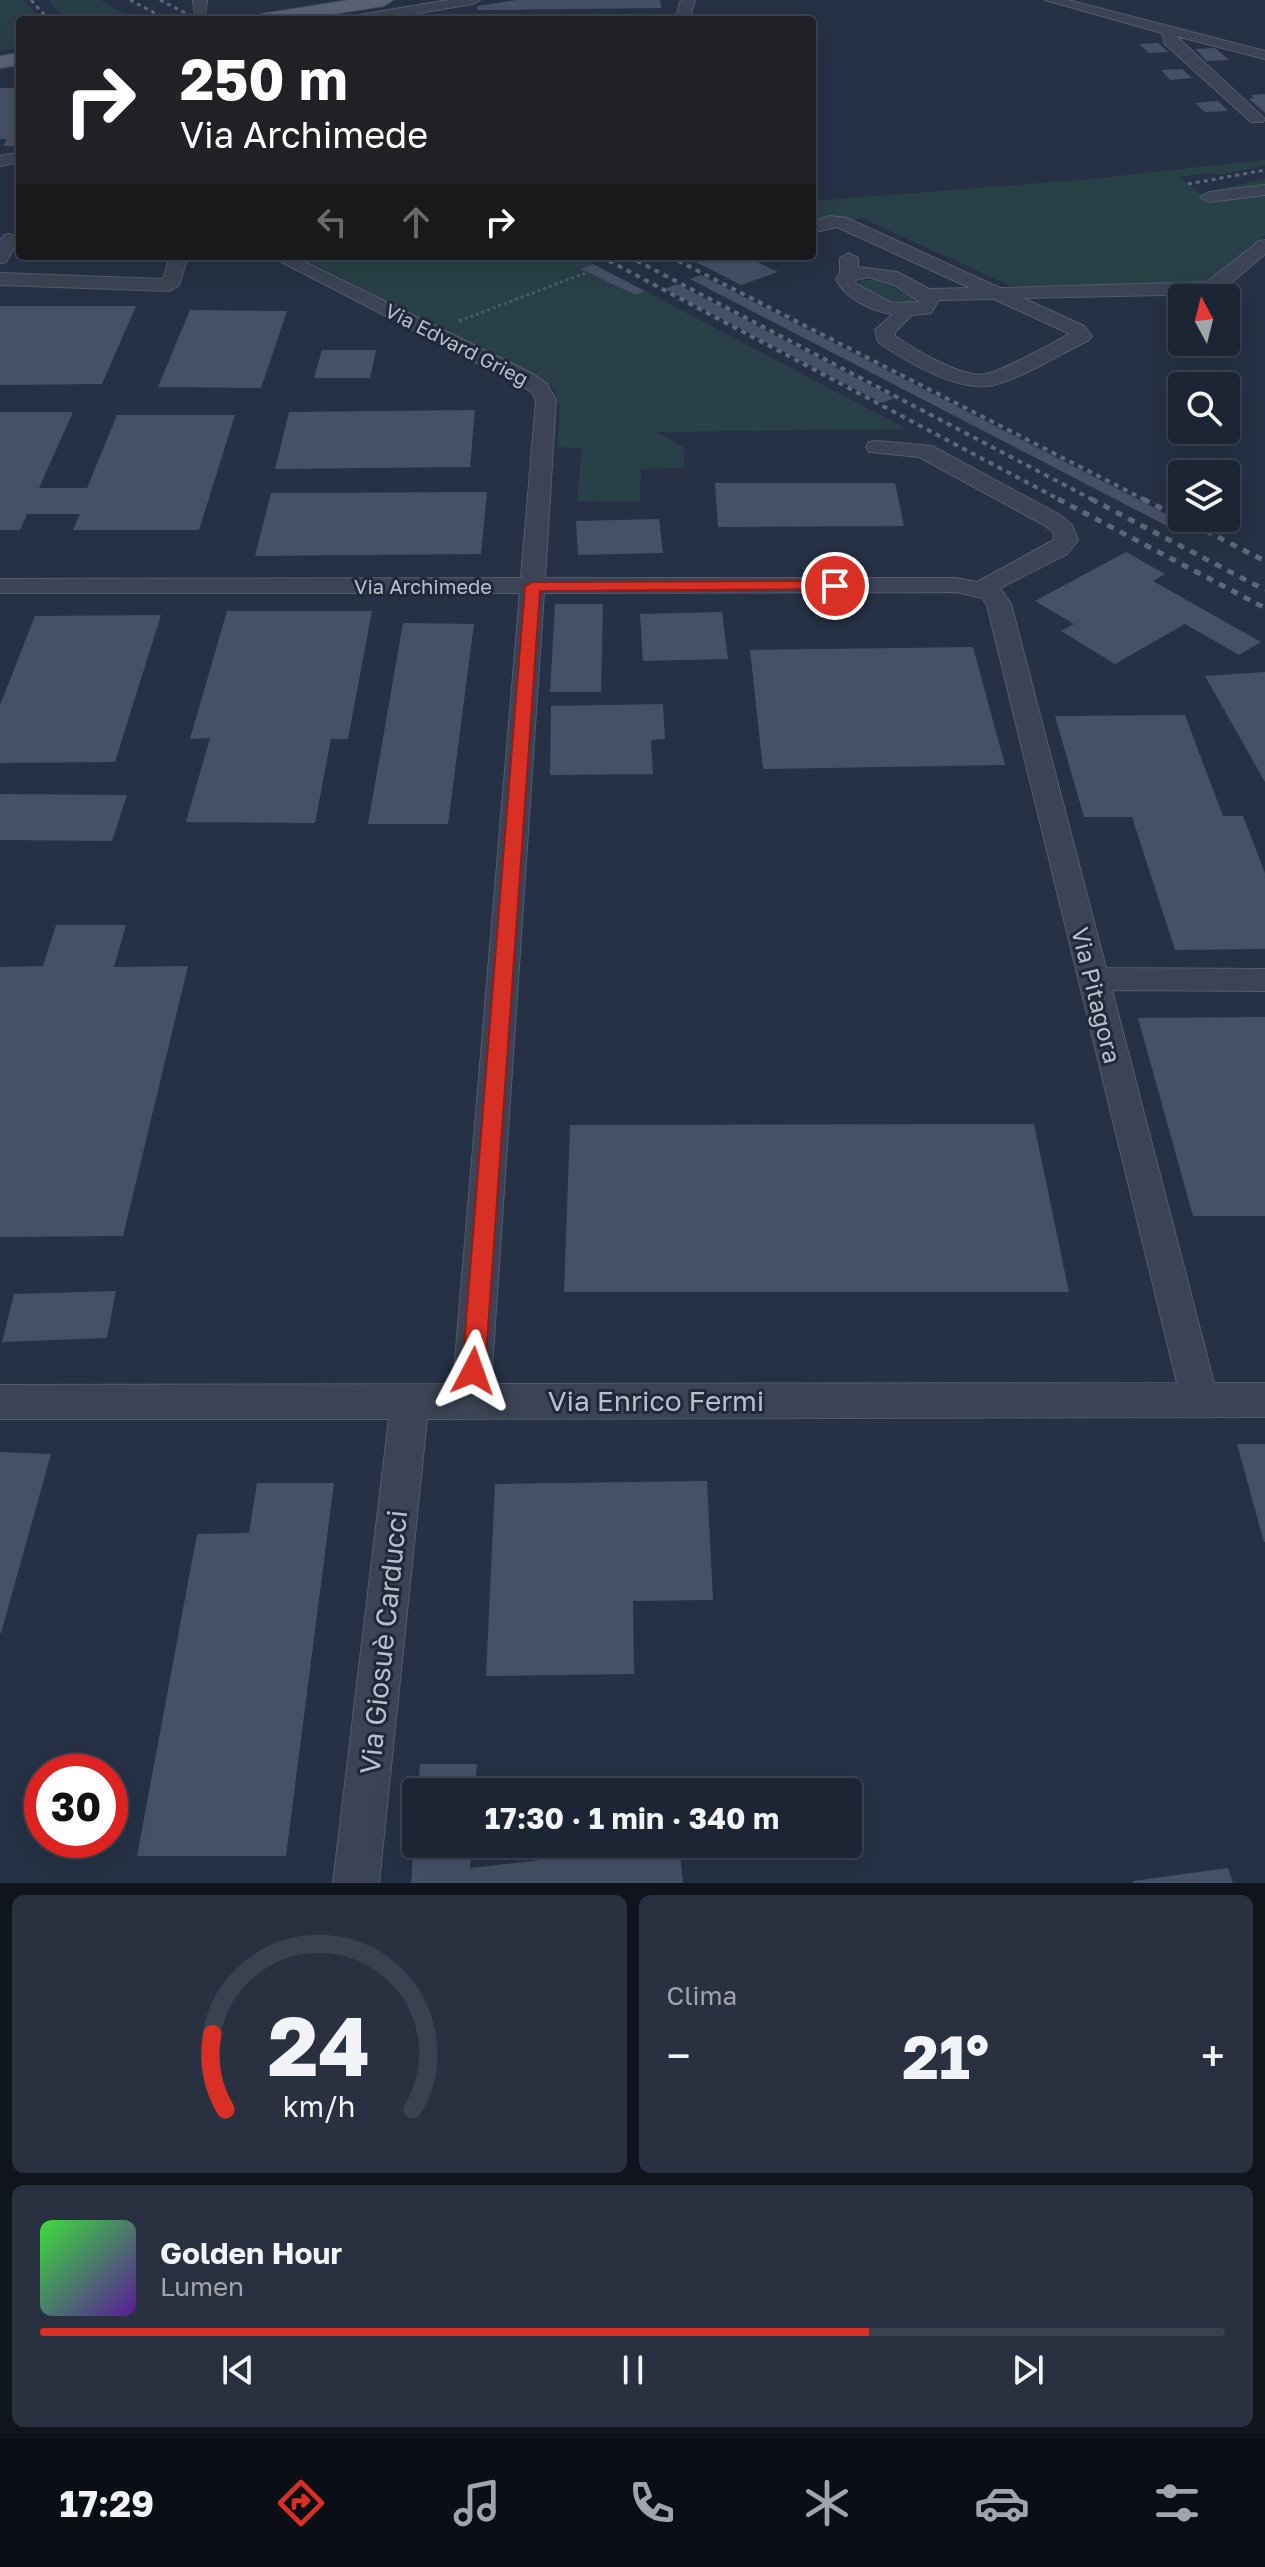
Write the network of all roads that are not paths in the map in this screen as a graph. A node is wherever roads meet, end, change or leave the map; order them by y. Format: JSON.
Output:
{"nodes":[{"id":1,"x":384,"y":0,"type":"edge"},
{"id":2,"x":473,"y":0,"type":"edge"},
{"id":3,"x":1052,"y":0,"type":"edge"},
{"id":4,"x":286,"y":16,"type":"edge"},
{"id":5,"x":377,"y":16,"type":"edge"},
{"id":6,"x":1173,"y":31,"type":"junction"},
{"id":7,"x":1265,"y":55,"type":"edge"},
{"id":8,"x":1257,"y":119,"type":"dead end"},
{"id":9,"x":1265,"y":190,"type":"edge"},
{"id":10,"x":1209,"y":197,"type":"dead end"},
{"id":11,"x":816,"y":227,"type":"edge"},
{"id":12,"x":10,"y":239,"type":"edge"},
{"id":13,"x":1265,"y":245,"type":"edge"},
{"id":14,"x":834,"y":255,"type":"edge"},
{"id":15,"x":0,"y":258,"type":"edge"},
{"id":16,"x":178,"y":260,"type":"edge"},
{"id":17,"x":287,"y":260,"type":"edge"},
{"id":18,"x":0,"y":279,"type":"edge"},
{"id":19,"x":972,"y":290,"type":"junction"},
{"id":20,"x":918,"y":305,"type":"junction"},
{"id":21,"x":877,"y":447,"type":"dead end"},
{"id":22,"x":0,"y":586,"type":"edge"},
{"id":23,"x":533,"y":586,"type":"junction"},
{"id":24,"x":986,"y":591,"type":"junction"},
{"id":25,"x":1093,"y":979,"type":"junction"},
{"id":26,"x":1265,"y":980,"type":"edge"},
{"id":27,"x":410,"y":1400,"type":"junction"},
{"id":28,"x":471,"y":1400,"type":"junction"},
{"id":29,"x":1200,"y":1400,"type":"junction"},
{"id":30,"x":1265,"y":1400,"type":"edge"},
{"id":31,"x":0,"y":1402,"type":"edge"},
{"id":32,"x":356,"y":1883,"type":"edge"}],
"edges":[{"from":1,"to":4,"type":"main road"},
{"from":2,"to":5,"type":"street"},
{"from":3,"to":6,"type":"street"},
{"from":6,"to":7,"type":"street"},
{"from":6,"to":8,"type":"street"},
{"from":9,"to":10,"type":"street"},
{"from":11,"to":19,"type":"street"},
{"from":12,"to":15,"type":"street"},
{"from":13,"to":19,"type":"street"},
{"from":14,"to":20,"type":"street"},
{"from":14,"to":20,"type":"street"},
{"from":16,"to":18,"type":"street"},
{"from":17,"to":23,"type":"street","name":"Via Edvard Grieg"},
{"from":19,"to":20,"type":"street"},
{"from":19,"to":20,"type":"street"},
{"from":21,"to":24,"type":"street"},
{"from":22,"to":23,"type":"street","name":"Via Archimede"},
{"from":23,"to":24,"type":"street","name":"Via Archimede"},
{"from":23,"to":28,"type":"street"},
{"from":24,"to":25,"type":"street","name":"Via Pitagora"},
{"from":25,"to":26,"type":"street"},
{"from":25,"to":29,"type":"street","name":"Via Pitagora"},
{"from":27,"to":28,"type":"street","name":"Via Enrico Fermi"},
{"from":27,"to":31,"type":"street","name":"Via Enrico Fermi"},
{"from":27,"to":32,"type":"street","name":"Via Giosuè Carducci"},
{"from":28,"to":29,"type":"street","name":"Via Enrico Fermi"},
{"from":29,"to":30,"type":"street","name":"Via Enrico Fermi"}]}
